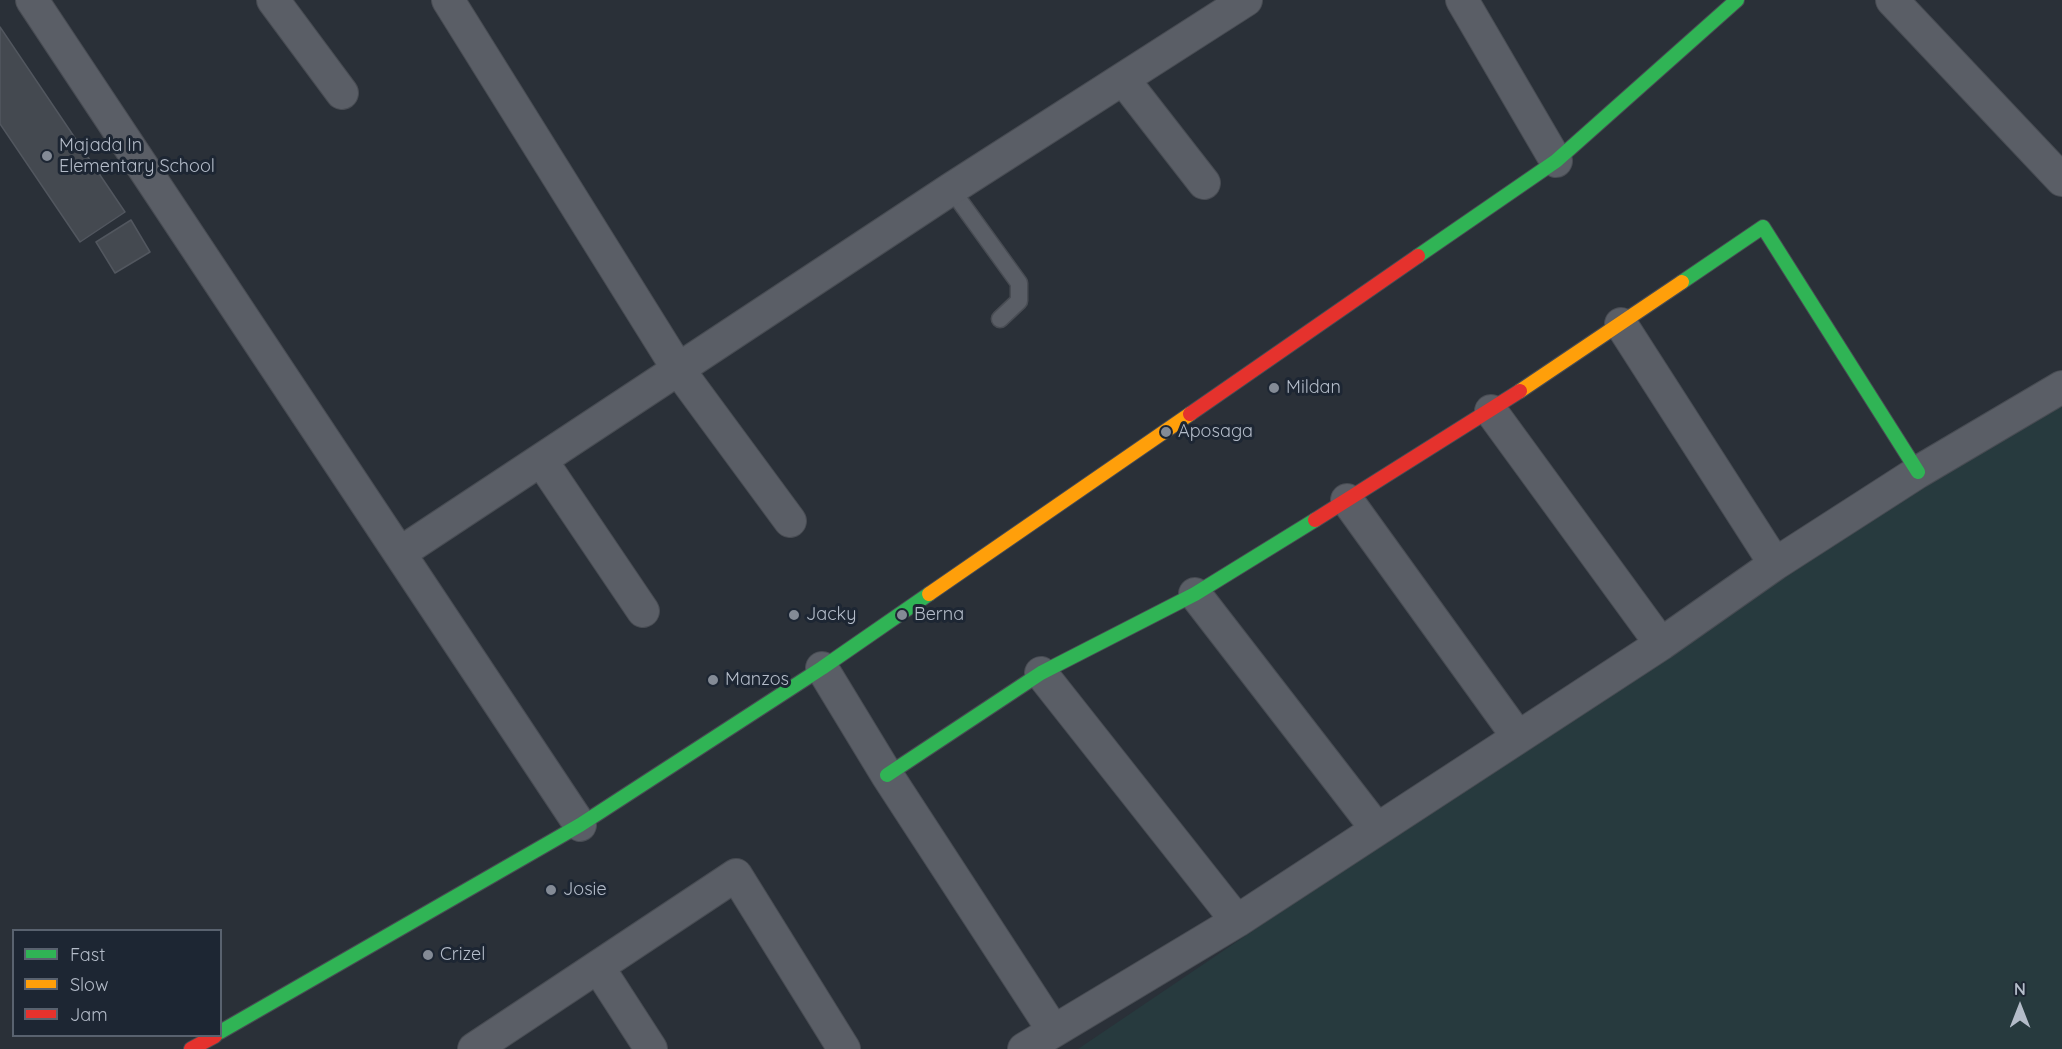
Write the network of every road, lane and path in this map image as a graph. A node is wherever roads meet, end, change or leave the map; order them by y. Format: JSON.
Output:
{"nodes":[{"id":1,"x":32,"y":0,"type":"edge"},
{"id":2,"x":273,"y":0,"type":"edge"},
{"id":3,"x":448,"y":0,"type":"edge"},
{"id":4,"x":1246,"y":0,"type":"edge"},
{"id":5,"x":1462,"y":0,"type":"edge"},
{"id":6,"x":1737,"y":0,"type":"edge"},
{"id":7,"x":1892,"y":0,"type":"edge"},
{"id":8,"x":1123,"y":79,"type":"junction"},
{"id":9,"x":342,"y":93,"type":"dead end"},
{"id":10,"x":1556,"y":162,"type":"junction"},
{"id":11,"x":2062,"y":180,"type":"edge"},
{"id":12,"x":1204,"y":183,"type":"dead end"},
{"id":13,"x":951,"y":189,"type":"junction"},
{"id":14,"x":1000,"y":320,"type":"dead end"},
{"id":15,"x":1621,"y":324,"type":"junction"},
{"id":16,"x":678,"y":369,"type":"junction"},
{"id":17,"x":2062,"y":387,"type":"edge"},
{"id":18,"x":1491,"y":411,"type":"junction"},
{"id":19,"x":541,"y":460,"type":"junction"},
{"id":20,"x":1918,"y":472,"type":"junction"},
{"id":21,"x":1347,"y":500,"type":"junction"},
{"id":22,"x":790,"y":521,"type":"dead end"},
{"id":23,"x":400,"y":553,"type":"junction"},
{"id":24,"x":1775,"y":564,"type":"junction"},
{"id":25,"x":1195,"y":594,"type":"junction"},
{"id":26,"x":643,"y":611,"type":"dead end"},
{"id":27,"x":1661,"y":644,"type":"junction"},
{"id":28,"x":822,"y":668,"type":"junction"},
{"id":29,"x":1041,"y":673,"type":"junction"},
{"id":30,"x":1518,"y":737,"type":"junction"},
{"id":31,"x":887,"y":775,"type":"junction"},
{"id":32,"x":580,"y":825,"type":"junction"},
{"id":33,"x":1376,"y":828,"type":"junction"},
{"id":34,"x":1237,"y":921,"type":"junction"},
{"id":35,"x":598,"y":967,"type":"junction"},
{"id":36,"x":1053,"y":1030,"type":"junction"},
{"id":37,"x":222,"y":1031,"type":"edge"},
{"id":38,"x":212,"y":1037,"type":"edge"},
{"id":39,"x":191,"y":1049,"type":"edge"},
{"id":40,"x":474,"y":1049,"type":"edge"},
{"id":41,"x":651,"y":1049,"type":"edge"},
{"id":42,"x":844,"y":1049,"type":"edge"},
{"id":43,"x":1024,"y":1049,"type":"edge"}],
"edges":[{"from":1,"to":23,"type":"street"},
{"from":2,"to":9,"type":"street"},
{"from":3,"to":16,"type":"street"},
{"from":4,"to":8,"type":"street"},
{"from":5,"to":10,"type":"street"},
{"from":6,"to":10,"type":"street"},
{"from":7,"to":11,"type":"street"},
{"from":8,"to":12,"type":"street"},
{"from":8,"to":13,"type":"street"},
{"from":10,"to":28,"type":"street"},
{"from":13,"to":14,"type":"lane"},
{"from":13,"to":16,"type":"street"},
{"from":15,"to":18,"type":"street"},
{"from":15,"to":20,"type":"street"},
{"from":15,"to":24,"type":"street"},
{"from":16,"to":19,"type":"street"},
{"from":16,"to":22,"type":"street"},
{"from":17,"to":20,"type":"street"},
{"from":18,"to":21,"type":"street"},
{"from":18,"to":27,"type":"street"},
{"from":19,"to":23,"type":"street"},
{"from":19,"to":26,"type":"street"},
{"from":20,"to":24,"type":"street"},
{"from":21,"to":25,"type":"street"},
{"from":21,"to":30,"type":"street"},
{"from":23,"to":32,"type":"street"},
{"from":24,"to":27,"type":"street"},
{"from":25,"to":29,"type":"street"},
{"from":25,"to":33,"type":"street"},
{"from":27,"to":30,"type":"street"},
{"from":28,"to":31,"type":"street"},
{"from":28,"to":32,"type":"street"},
{"from":29,"to":31,"type":"street"},
{"from":29,"to":34,"type":"street"},
{"from":30,"to":33,"type":"street"},
{"from":31,"to":36,"type":"street"},
{"from":32,"to":37,"type":"street"},
{"from":33,"to":34,"type":"street"},
{"from":34,"to":36,"type":"street"},
{"from":35,"to":40,"type":"street"},
{"from":35,"to":41,"type":"street"},
{"from":35,"to":42,"type":"street"},
{"from":36,"to":43,"type":"street"},
{"from":38,"to":39,"type":"street"}]}
